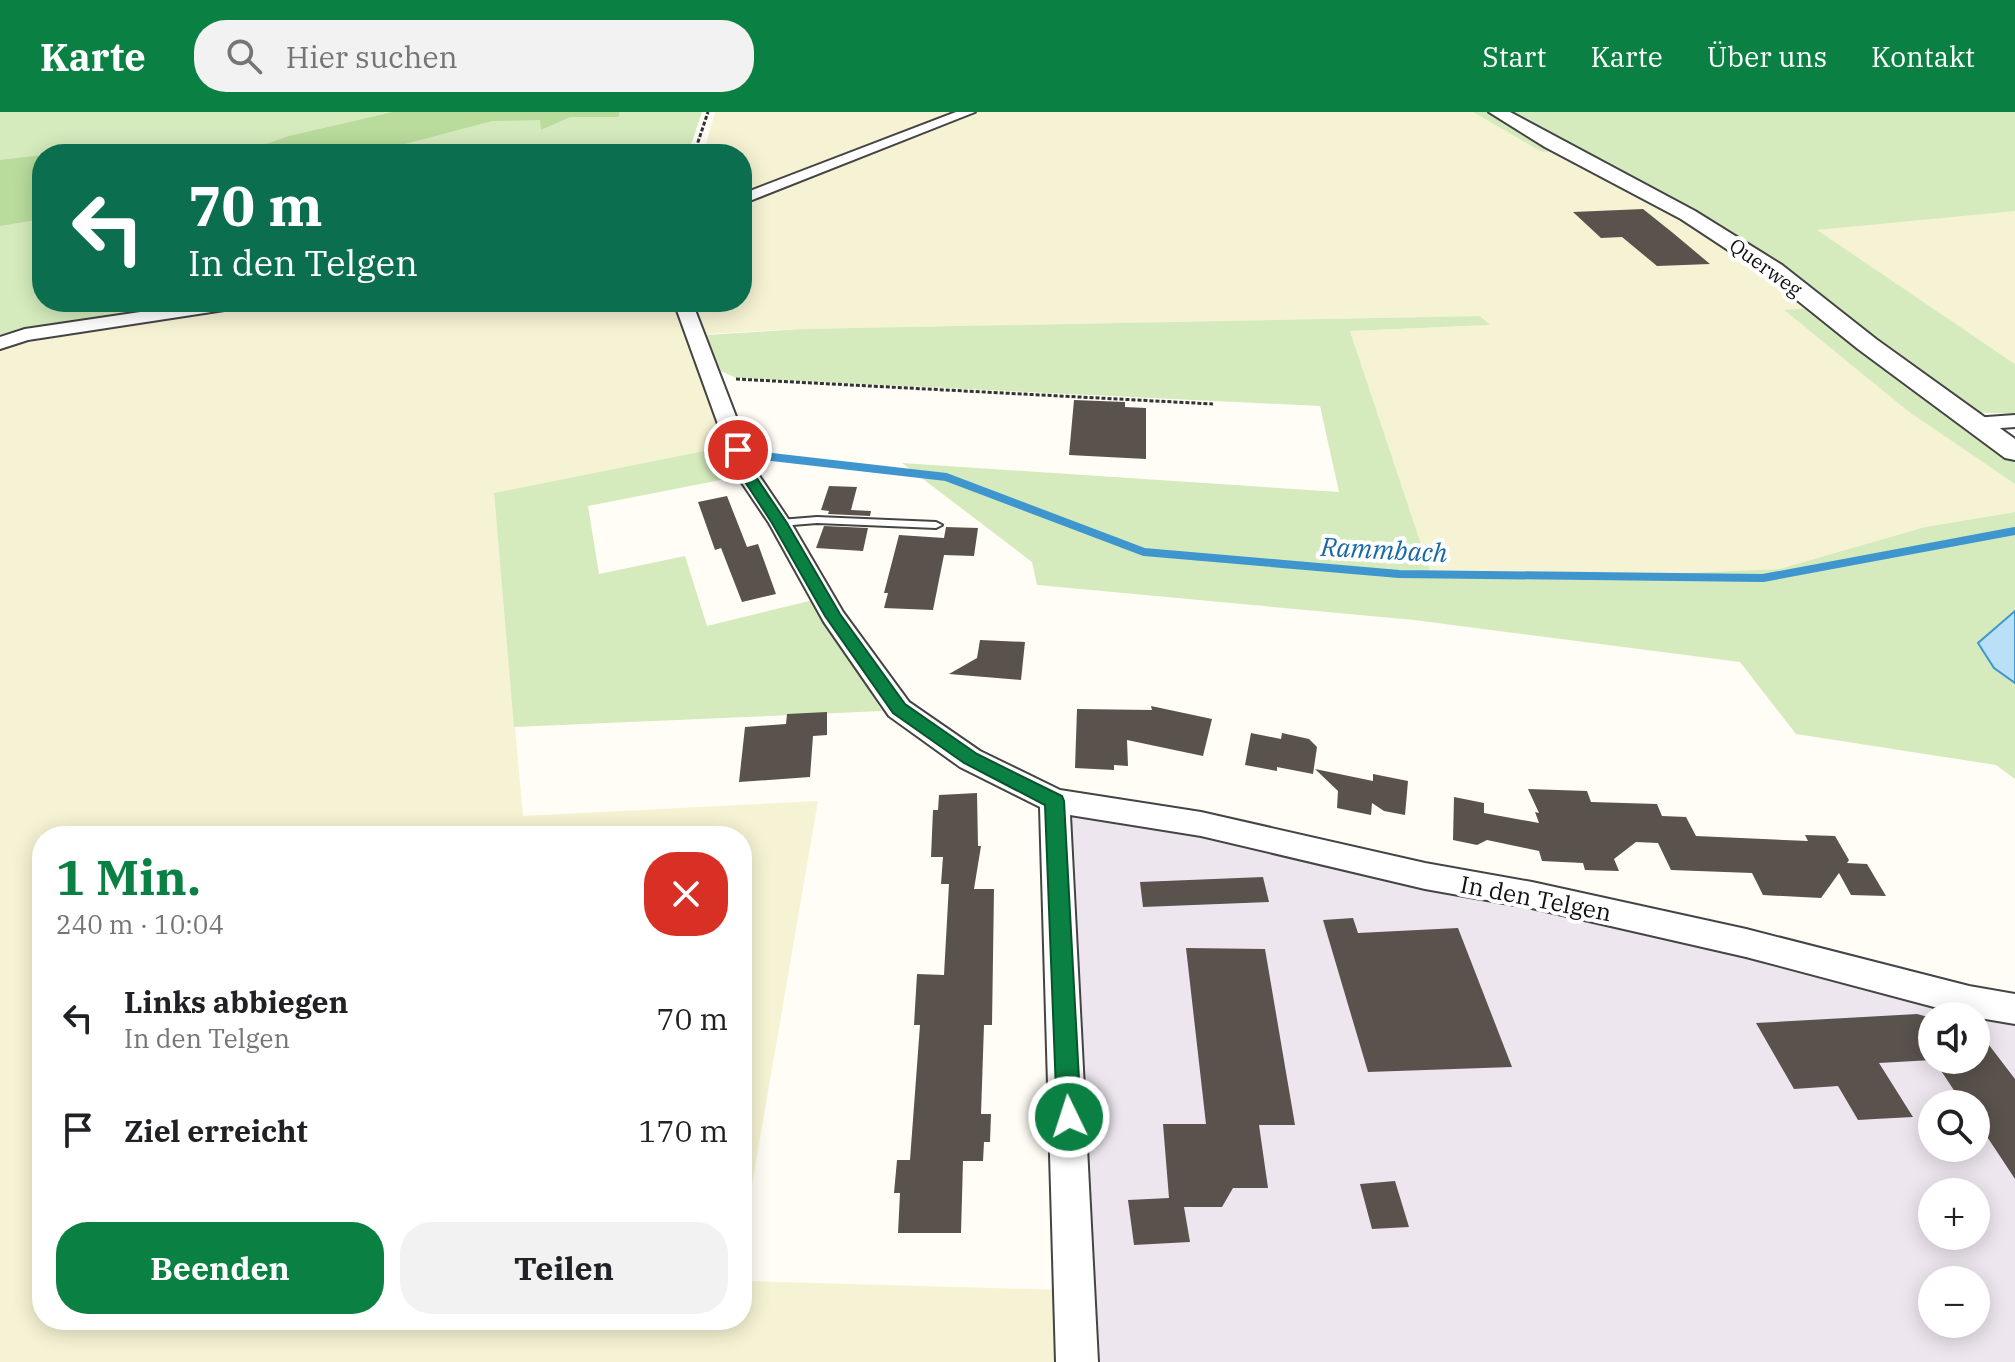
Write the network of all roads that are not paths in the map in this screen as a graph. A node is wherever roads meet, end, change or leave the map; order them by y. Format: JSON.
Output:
{"nodes":[{"id":1,"x":968,"y":112,"type":"edge"},
{"id":2,"x":1498,"y":112,"type":"edge"},
{"id":3,"x":752,"y":195,"type":"edge"},
{"id":4,"x":178,"y":312,"type":"edge"},
{"id":5,"x":687,"y":312,"type":"edge"},
{"id":6,"x":0,"y":343,"type":"edge"},
{"id":7,"x":2015,"y":421,"type":"edge"},
{"id":8,"x":1973,"y":424,"type":"junction"},
{"id":9,"x":2015,"y":452,"type":"edge"},
{"id":10,"x":780,"y":523,"type":"junction"},
{"id":11,"x":936,"y":525,"type":"dead end"},
{"id":12,"x":1055,"y":801,"type":"junction"},
{"id":13,"x":2015,"y":1009,"type":"edge"},
{"id":14,"x":1077,"y":1362,"type":"edge"}],
"edges":[{"from":1,"to":3,"type":"street"},
{"from":2,"to":8,"type":"street","name":"Querweg"},
{"from":4,"to":6,"type":"street"},
{"from":5,"to":10,"type":"street","name":"In den Telgen"},
{"from":7,"to":8,"type":"street"},
{"from":8,"to":9,"type":"street","name":"Querweg"},
{"from":10,"to":11,"type":"lane"},
{"from":10,"to":12,"type":"street","name":"In den Telgen"},
{"from":12,"to":13,"type":"street","name":"In den Telgen"},
{"from":12,"to":14,"type":"street"}]}
